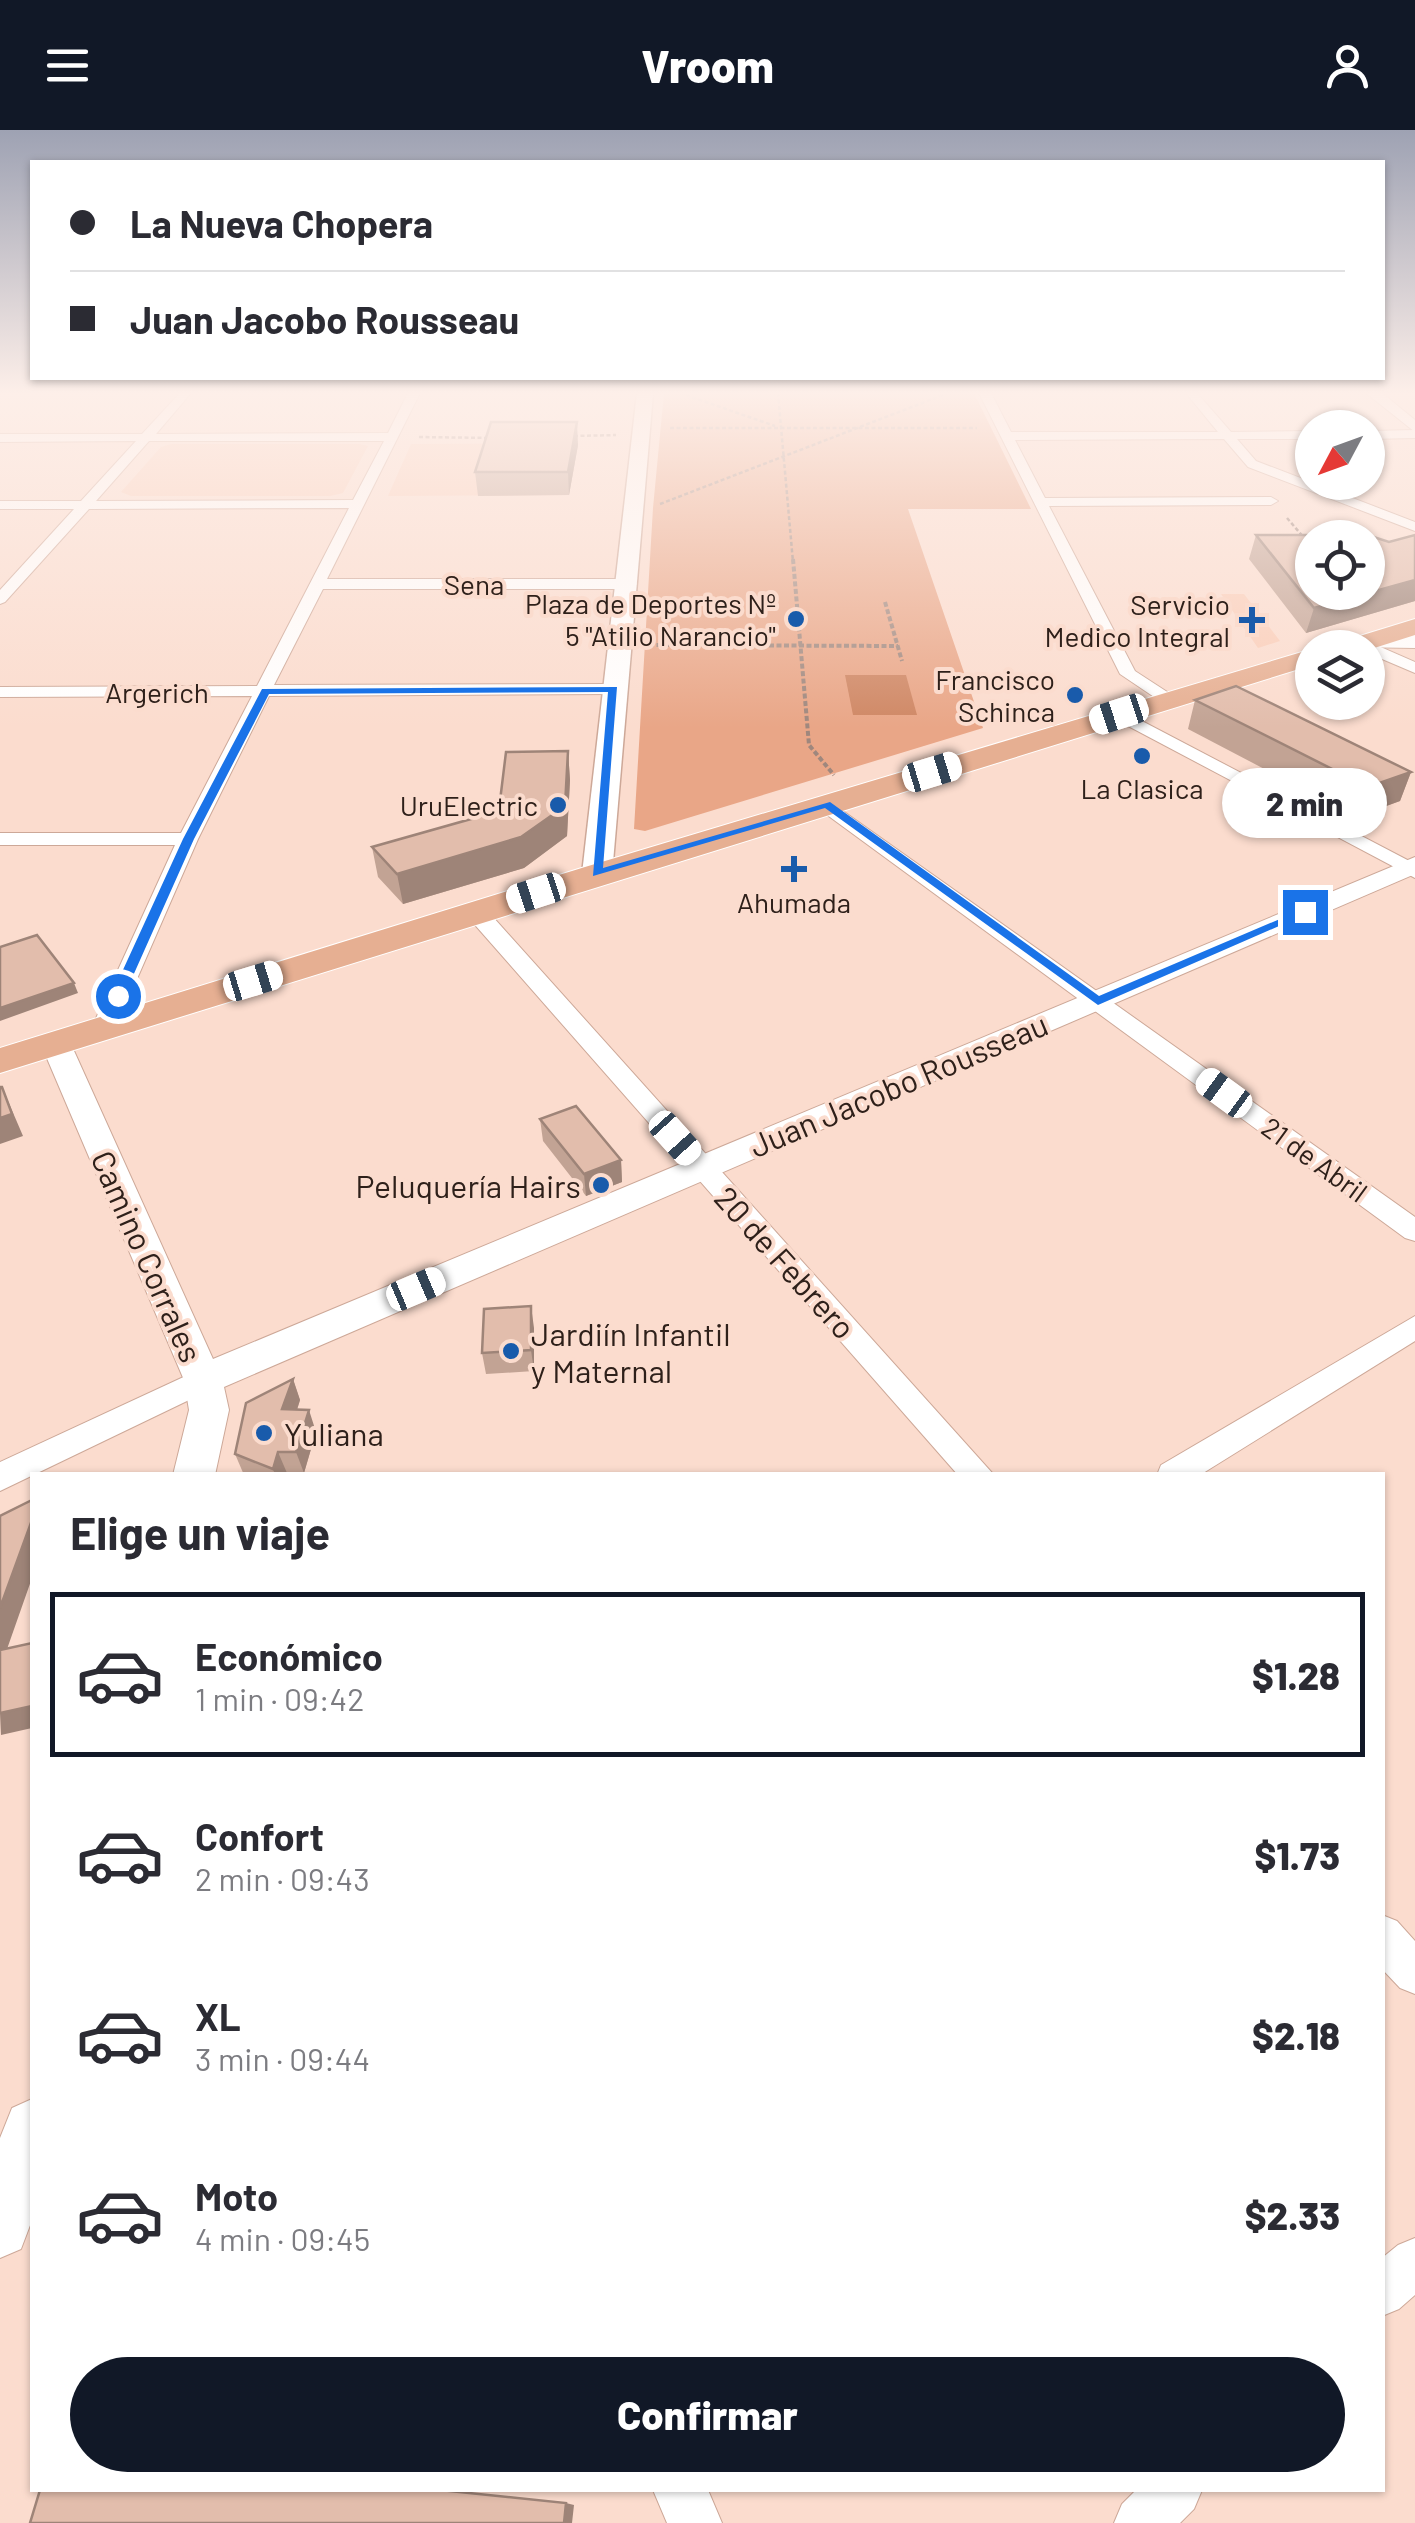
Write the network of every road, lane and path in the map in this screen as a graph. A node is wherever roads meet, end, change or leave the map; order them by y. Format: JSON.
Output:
{"nodes":[{"id":1,"x":360,"y":504,"type":"edge"},
{"id":2,"x":267,"y":505,"type":"edge"},
{"id":3,"x":637,"y":505,"type":"edge"},
{"id":4,"x":660,"y":505,"type":"edge"},
{"id":5,"x":788,"y":505,"type":"edge"},
{"id":6,"x":1042,"y":505,"type":"edge"},
{"id":7,"x":1357,"y":505,"type":"edge"},
{"id":8,"x":0,"y":506,"type":"edge"},
{"id":9,"x":84,"y":506,"type":"junction"},
{"id":10,"x":636,"y":514,"type":"junction"},
{"id":11,"x":1415,"y":527,"type":"edge"},
{"id":12,"x":320,"y":584,"type":"junction"},
{"id":13,"x":629,"y":584,"type":"junction"},
{"id":14,"x":0,"y":600,"type":"edge"},
{"id":15,"x":885,"y":602,"type":"dead end"},
{"id":16,"x":1415,"y":626,"type":"edge"},
{"id":17,"x":1385,"y":635,"type":"edge"},
{"id":18,"x":1415,"y":642,"type":"edge"},
{"id":19,"x":1385,"y":643,"type":"edge"},
{"id":20,"x":620,"y":644,"type":"junction"},
{"id":21,"x":800,"y":645,"type":"junction"},
{"id":22,"x":898,"y":646,"type":"junction"},
{"id":23,"x":1385,"y":657,"type":"edge"},
{"id":24,"x":902,"y":660,"type":"dead end"},
{"id":25,"x":1295,"y":662,"type":"edge"},
{"id":26,"x":1415,"y":668,"type":"edge"},
{"id":27,"x":613,"y":689,"type":"junction"},
{"id":28,"x":266,"y":691,"type":"junction"},
{"id":29,"x":0,"y":692,"type":"edge"},
{"id":30,"x":1169,"y":699,"type":"junction"},
{"id":31,"x":1119,"y":714,"type":"junction"},
{"id":32,"x":858,"y":795,"type":"junction"},
{"id":33,"x":826,"y":804,"type":"junction"},
{"id":34,"x":0,"y":839,"type":"edge"},
{"id":35,"x":188,"y":839,"type":"junction"},
{"id":36,"x":1413,"y":869,"type":"edge"},
{"id":37,"x":597,"y":874,"type":"junction"},
{"id":38,"x":476,"y":912,"type":"junction"},
{"id":39,"x":1098,"y":1001,"type":"junction"},
{"id":40,"x":104,"y":1027,"type":"junction"},
{"id":41,"x":55,"y":1042,"type":"junction"},
{"id":42,"x":0,"y":1061,"type":"edge"},
{"id":43,"x":700,"y":1167,"type":"junction"},
{"id":44,"x":1415,"y":1231,"type":"edge"},
{"id":45,"x":1415,"y":1327,"type":"edge"},
{"id":46,"x":202,"y":1380,"type":"junction"},
{"id":47,"x":195,"y":1472,"type":"edge"},
{"id":48,"x":975,"y":1472,"type":"edge"},
{"id":49,"x":1177,"y":1472,"type":"edge"},
{"id":50,"x":0,"y":1477,"type":"edge"},
{"id":51,"x":1385,"y":1939,"type":"edge"},
{"id":52,"x":1415,"y":1973,"type":"edge"},
{"id":53,"x":30,"y":2134,"type":"edge"},
{"id":54,"x":0,"y":2228,"type":"edge"},
{"id":55,"x":1415,"y":2262,"type":"edge"},
{"id":56,"x":1385,"y":2289,"type":"edge"},
{"id":57,"x":681,"y":2492,"type":"edge"},
{"id":58,"x":1173,"y":2492,"type":"edge"},
{"id":59,"x":695,"y":2523,"type":"edge"},
{"id":60,"x":1141,"y":2523,"type":"edge"}],
"edges":[{"from":1,"to":12,"type":"street"},
{"from":2,"to":9,"type":"street"},
{"from":3,"to":10,"type":"main road"},
{"from":4,"to":10,"type":"path"},
{"from":5,"to":21,"type":"path"},
{"from":6,"to":30,"type":"street"},
{"from":7,"to":11,"type":"street"},
{"from":8,"to":9,"type":"street"},
{"from":9,"to":14,"type":"street"},
{"from":10,"to":13,"type":"main road"},
{"from":12,"to":13,"type":"street","name":"Sena"},
{"from":12,"to":28,"type":"street"},
{"from":13,"to":20,"type":"main road"},
{"from":15,"to":22,"type":"path"},
{"from":16,"to":17,"type":"main road"},
{"from":18,"to":19,"type":"street"},
{"from":20,"to":21,"type":"path"},
{"from":20,"to":27,"type":"main road"},
{"from":21,"to":22,"type":"path"},
{"from":21,"to":32,"type":"path"},
{"from":22,"to":24,"type":"path"},
{"from":23,"to":26,"type":"street"},
{"from":25,"to":30,"type":"main road"},
{"from":27,"to":28,"type":"street","name":"Argerich"},
{"from":27,"to":37,"type":"main road"},
{"from":28,"to":29,"type":"street","name":"Argerich"},
{"from":28,"to":35,"type":"street"},
{"from":30,"to":31,"type":"main road"},
{"from":31,"to":32,"type":"main road"},
{"from":31,"to":36,"type":"street"},
{"from":32,"to":33,"type":"main road"},
{"from":33,"to":37,"type":"main road"},
{"from":33,"to":39,"type":"street","name":"21 de Abril"},
{"from":34,"to":35,"type":"street"},
{"from":35,"to":40,"type":"street"},
{"from":36,"to":39,"type":"street","name":"Juan Jacobo Rousseau"},
{"from":37,"to":38,"type":"main road"},
{"from":38,"to":40,"type":"main road"},
{"from":38,"to":43,"type":"street","name":"20 de Febrero"},
{"from":39,"to":43,"type":"street","name":"Juan Jacobo Rousseau"},
{"from":39,"to":44,"type":"street","name":"21 de Abril"},
{"from":40,"to":41,"type":"main road"},
{"from":41,"to":42,"type":"main road"},
{"from":41,"to":46,"type":"street","name":"Camino Corrales"},
{"from":43,"to":46,"type":"street","name":"Juan Jacobo Rousseau"},
{"from":43,"to":48,"type":"street","name":"20 de Febrero"},
{"from":45,"to":49,"type":"street"},
{"from":46,"to":47,"type":"street","name":"Camino Corrales"},
{"from":46,"to":50,"type":"street","name":"Juan Jacobo Rousseau"},
{"from":51,"to":52,"type":"street"},
{"from":53,"to":54,"type":"street"},
{"from":55,"to":56,"type":"street"},
{"from":57,"to":59,"type":"street"},
{"from":58,"to":60,"type":"street"}]}
